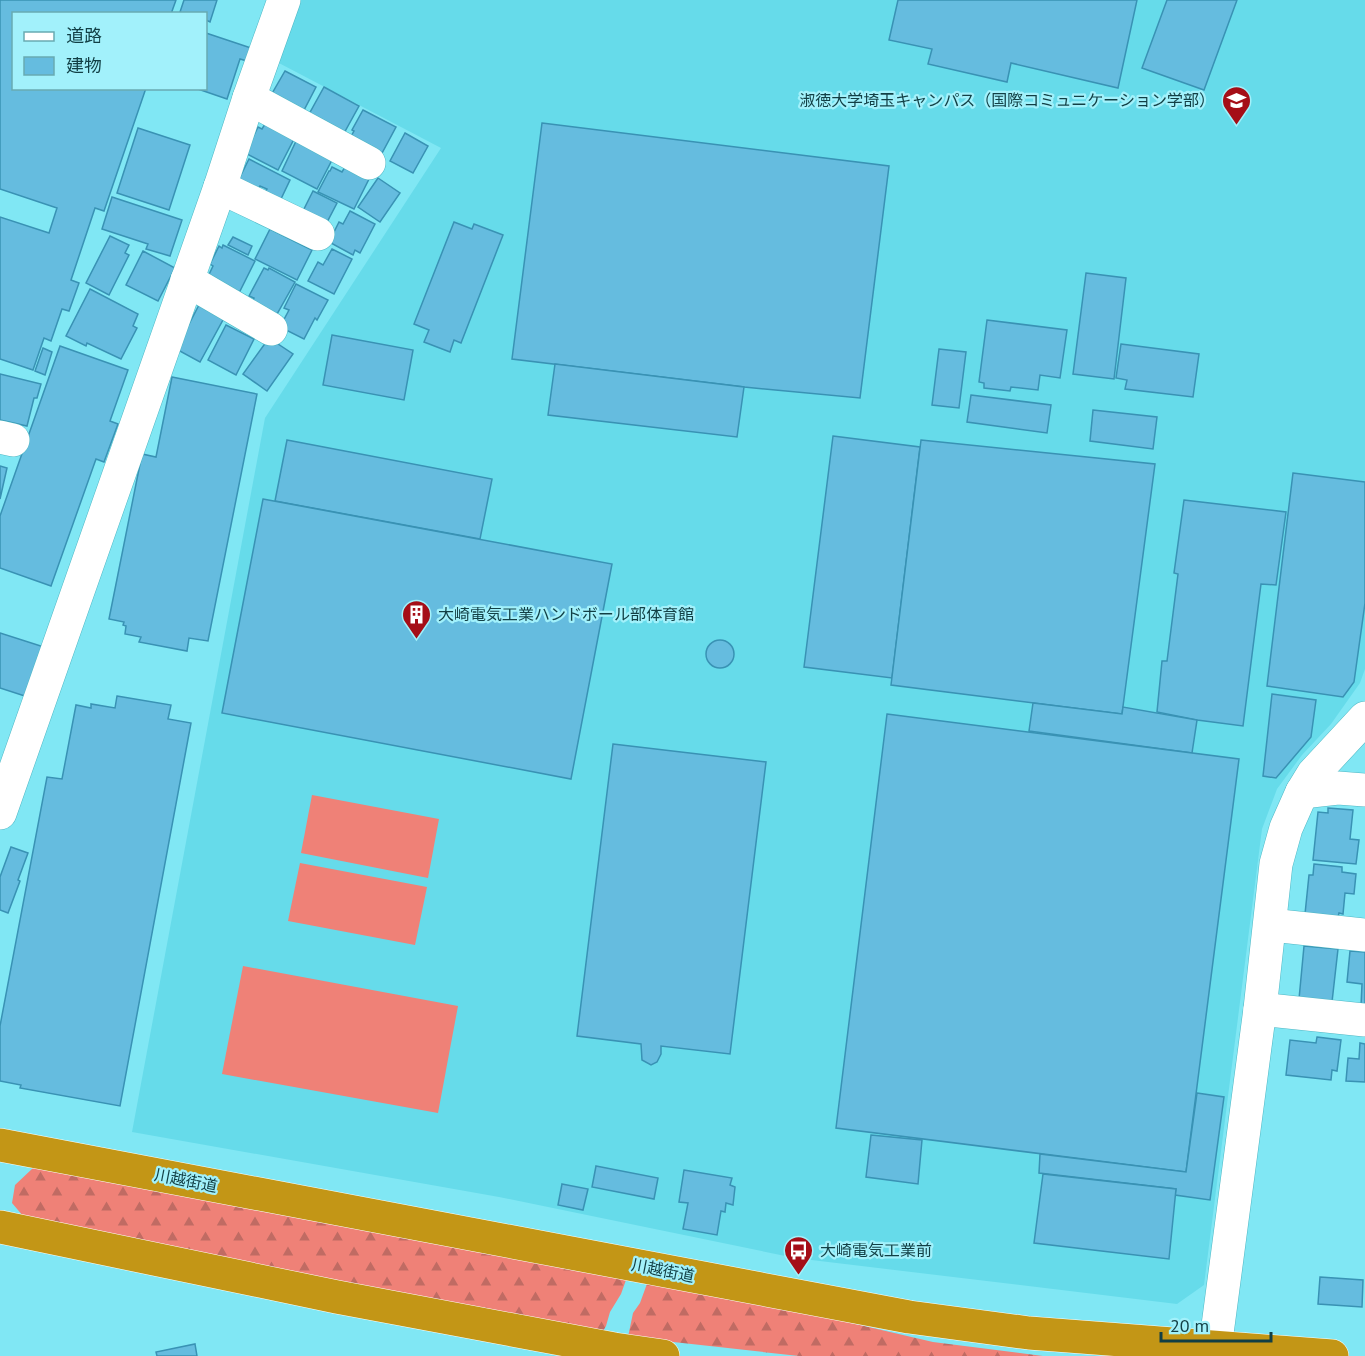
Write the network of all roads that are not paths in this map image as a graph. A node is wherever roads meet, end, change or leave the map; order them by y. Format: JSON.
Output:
{"nodes":[{"id":1,"x":284,"y":0,"type":"edge"},
{"id":2,"x":249,"y":98,"type":"junction"},
{"id":3,"x":369,"y":164,"type":"dead end"},
{"id":4,"x":220,"y":187,"type":"junction"},
{"id":5,"x":318,"y":234,"type":"dead end"},
{"id":6,"x":187,"y":280,"type":"junction"},
{"id":7,"x":271,"y":329,"type":"dead end"},
{"id":8,"x":1365,"y":718,"type":"edge"},
{"id":9,"x":1365,"y":790,"type":"edge"},
{"id":10,"x":1302,"y":792,"type":"junction"},
{"id":11,"x":0,"y":813,"type":"edge"},
{"id":12,"x":1270,"y":925,"type":"junction"},
{"id":13,"x":1365,"y":935,"type":"edge"},
{"id":14,"x":1260,"y":1010,"type":"junction"},
{"id":15,"x":1365,"y":1020,"type":"edge"},
{"id":16,"x":0,"y":1145,"type":"edge"},
{"id":17,"x":0,"y":1227,"type":"edge"},
{"id":18,"x":1214,"y":1352,"type":"edge"},
{"id":19,"x":663,"y":1356,"type":"edge"},
{"id":20,"x":1332,"y":1356,"type":"edge"}],
"edges":[{"from":1,"to":2,"type":"street"},
{"from":2,"to":3,"type":"street"},
{"from":2,"to":4,"type":"street"},
{"from":4,"to":5,"type":"street"},
{"from":4,"to":6,"type":"street"},
{"from":6,"to":7,"type":"street"},
{"from":6,"to":11,"type":"street"},
{"from":8,"to":10,"type":"street"},
{"from":9,"to":10,"type":"street"},
{"from":10,"to":12,"type":"street"},
{"from":12,"to":13,"type":"street"},
{"from":12,"to":14,"type":"street"},
{"from":14,"to":15,"type":"street"},
{"from":14,"to":18,"type":"street"},
{"from":16,"to":18,"type":"highway","name":"川越街道"},
{"from":17,"to":19,"type":"highway"},
{"from":18,"to":20,"type":"highway","name":"川越街道"}]}
